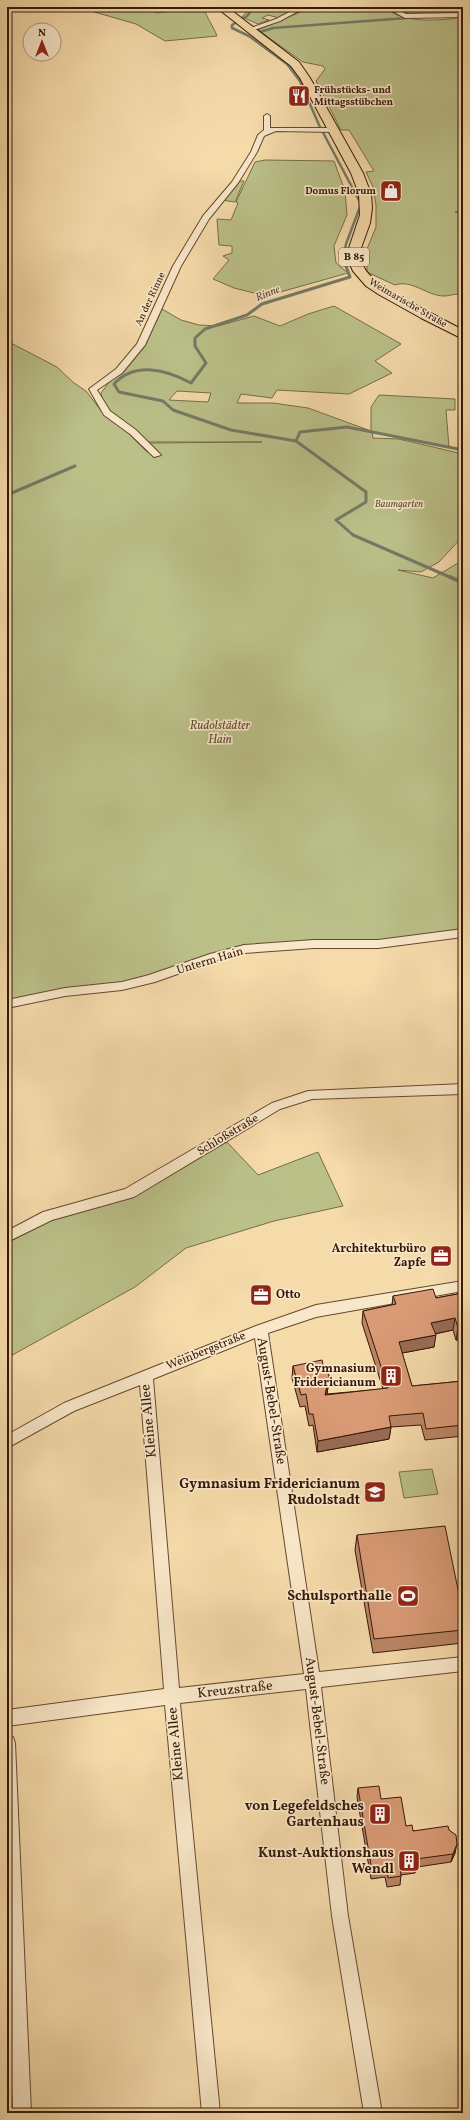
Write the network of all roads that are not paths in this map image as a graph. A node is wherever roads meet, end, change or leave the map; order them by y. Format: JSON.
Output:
{"nodes":[{"id":1,"x":221,"y":7,"type":"edge"},
{"id":2,"x":303,"y":7,"type":"edge"},
{"id":3,"x":388,"y":7,"type":"edge"},
{"id":4,"x":463,"y":15,"type":"edge"},
{"id":5,"x":245,"y":25,"type":"junction"},
{"id":6,"x":267,"y":116,"type":"dead end"},
{"id":7,"x":267,"y":130,"type":"junction"},
{"id":8,"x":326,"y":130,"type":"junction"},
{"id":9,"x":463,"y":334,"type":"edge"},
{"id":10,"x":157,"y":455,"type":"dead end"},
{"id":11,"x":463,"y":933,"type":"edge"},
{"id":12,"x":7,"y":1004,"type":"edge"},
{"id":13,"x":463,"y":1089,"type":"edge"},
{"id":14,"x":7,"y":1237,"type":"edge"},
{"id":15,"x":463,"y":1286,"type":"edge"},
{"id":16,"x":260,"y":1330,"type":"junction"},
{"id":17,"x":146,"y":1375,"type":"junction"},
{"id":18,"x":7,"y":1442,"type":"edge"},
{"id":19,"x":463,"y":1664,"type":"edge"},
{"id":20,"x":313,"y":1682,"type":"junction"},
{"id":21,"x":172,"y":1696,"type":"junction"},
{"id":22,"x":7,"y":1718,"type":"edge"},
{"id":23,"x":7,"y":1743,"type":"edge"},
{"id":24,"x":22,"y":2113,"type":"edge"},
{"id":25,"x":211,"y":2113,"type":"edge"},
{"id":26,"x":373,"y":2113,"type":"edge"}],
"edges":[{"from":1,"to":5,"type":"main road","number":"B 85"},
{"from":2,"to":5,"type":"street"},
{"from":3,"to":4,"type":"street"},
{"from":5,"to":8,"type":"main road","name":"Weimarische Straße","number":"B 85"},
{"from":6,"to":7,"type":"street"},
{"from":7,"to":8,"type":"street"},
{"from":7,"to":10,"type":"street","name":"An der Rinne"},
{"from":8,"to":9,"type":"main road","name":"Weimarische Straße","number":"B 85"},
{"from":11,"to":12,"type":"street","name":"Unterm Hain"},
{"from":13,"to":14,"type":"street","name":"Schloßstraße"},
{"from":15,"to":16,"type":"street","name":"Weinbergstraße"},
{"from":16,"to":17,"type":"street","name":"Weinbergstraße"},
{"from":16,"to":20,"type":"street","name":"August-Bebel-Straße"},
{"from":17,"to":18,"type":"street","name":"Weinbergstraße"},
{"from":17,"to":21,"type":"street","name":"Kleine Allee"},
{"from":19,"to":20,"type":"street","name":"Kreuzstraße"},
{"from":20,"to":21,"type":"street","name":"Kreuzstraße"},
{"from":20,"to":26,"type":"street","name":"August-Bebel-Straße"},
{"from":21,"to":22,"type":"street","name":"Kreuzstraße"},
{"from":21,"to":25,"type":"street","name":"Kleine Allee"},
{"from":23,"to":24,"type":"street"}]}
